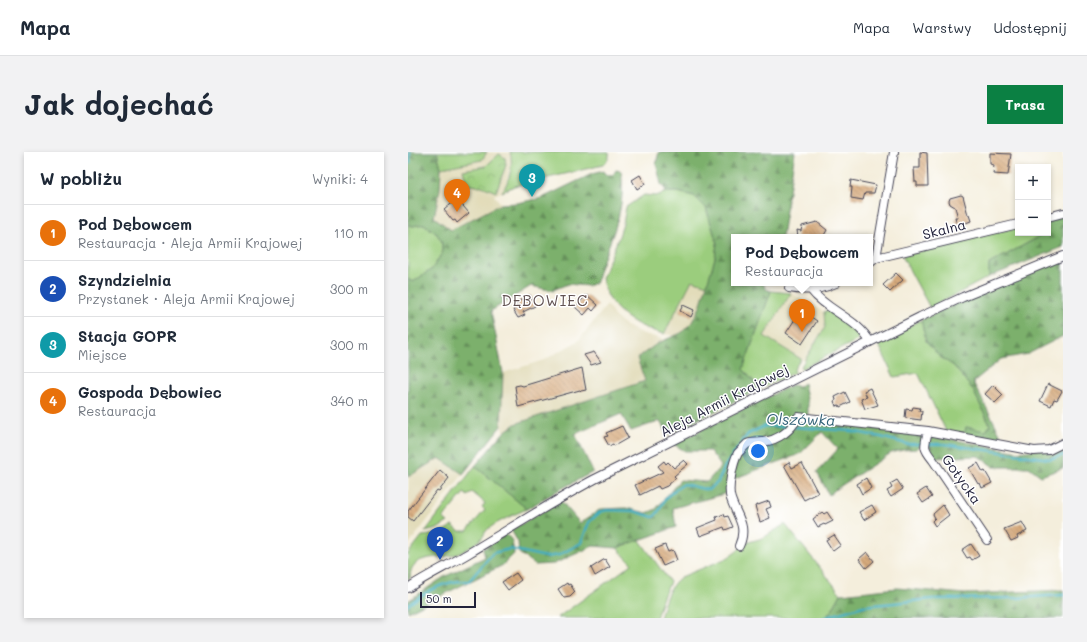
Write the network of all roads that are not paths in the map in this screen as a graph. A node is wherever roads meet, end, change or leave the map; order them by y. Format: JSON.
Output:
{"nodes":[{"id":1,"x":894,"y":152,"type":"edge"},
{"id":2,"x":1063,"y":213,"type":"edge"},
{"id":3,"x":1051,"y":216,"type":"edge"},
{"id":4,"x":1015,"y":225,"type":"edge"},
{"id":5,"x":1063,"y":256,"type":"edge"},
{"id":6,"x":873,"y":261,"type":"edge"},
{"id":7,"x":829,"y":286,"type":"edge"},
{"id":8,"x":789,"y":288,"type":"dead end"},
{"id":9,"x":811,"y":290,"type":"junction"},
{"id":10,"x":870,"y":342,"type":"junction"},
{"id":11,"x":927,"y":434,"type":"junction"},
{"id":12,"x":1063,"y":443,"type":"edge"},
{"id":13,"x":988,"y":540,"type":"dead end"},
{"id":14,"x":739,"y":546,"type":"dead end"},
{"id":15,"x":408,"y":588,"type":"edge"}],
"edges":[{"from":1,"to":6,"type":"street","name":"Skalna"},
{"from":2,"to":3,"type":"street"},
{"from":4,"to":6,"type":"street","name":"Skalna"},
{"from":5,"to":10,"type":"street","name":"Aleja Armii Krajowej"},
{"from":7,"to":9,"type":"street"},
{"from":8,"to":9,"type":"street"},
{"from":9,"to":10,"type":"street"},
{"from":10,"to":15,"type":"street","name":"Aleja Armii Krajowej"},
{"from":11,"to":12,"type":"street"},
{"from":11,"to":13,"type":"street","name":"Gotycka"},
{"from":11,"to":14,"type":"street"}]}
